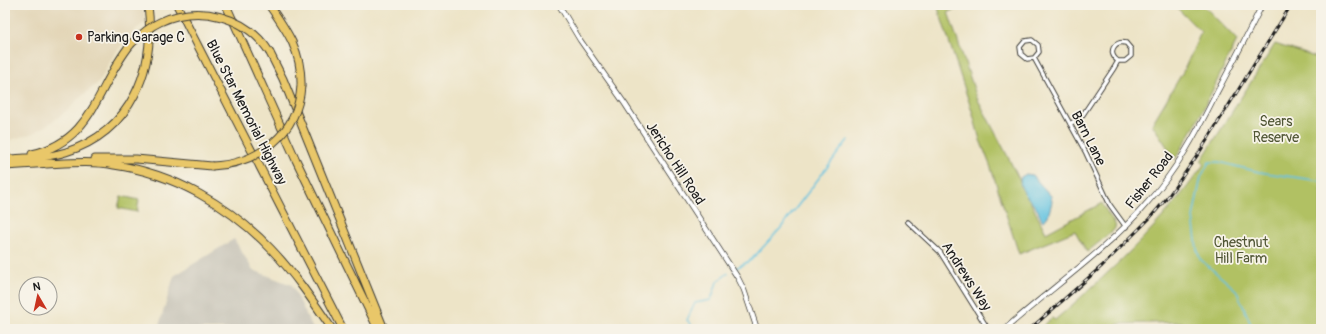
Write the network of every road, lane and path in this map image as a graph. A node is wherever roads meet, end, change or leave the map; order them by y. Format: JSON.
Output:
{"nodes":[{"id":1,"x":148,"y":5,"type":"edge"},
{"id":2,"x":177,"y":5,"type":"edge"},
{"id":3,"x":226,"y":5,"type":"edge"},
{"id":4,"x":269,"y":5,"type":"edge"},
{"id":5,"x":559,"y":5,"type":"edge"},
{"id":6,"x":1262,"y":5,"type":"edge"},
{"id":7,"x":1034,"y":58,"type":"junction"},
{"id":8,"x":1118,"y":61,"type":"junction"},
{"id":9,"x":1070,"y":124,"type":"junction"},
{"id":10,"x":5,"y":158,"type":"edge"},
{"id":11,"x":47,"y":164,"type":"junction"},
{"id":12,"x":5,"y":166,"type":"edge"},
{"id":13,"x":908,"y":222,"type":"dead end"},
{"id":14,"x":1126,"y":227,"type":"junction"},
{"id":15,"x":332,"y":329,"type":"edge"},
{"id":16,"x":343,"y":329,"type":"edge"},
{"id":17,"x":378,"y":329,"type":"edge"},
{"id":18,"x":384,"y":329,"type":"edge"},
{"id":19,"x":757,"y":329,"type":"edge"},
{"id":20,"x":988,"y":329,"type":"edge"},
{"id":21,"x":1005,"y":329,"type":"edge"}],
"edges":[{"from":1,"to":10,"type":"highway"},
{"from":2,"to":16,"type":"highway","name":"Blue Star Memorial Highway"},
{"from":3,"to":17,"type":"highway","name":"Blue Star Memorial Highway"},
{"from":4,"to":11,"type":"highway","bridge":true},
{"from":5,"to":19,"type":"street","name":"Jericho Hill Road"},
{"from":6,"to":14,"type":"street","name":"Fisher Road"},
{"from":7,"to":7,"type":"street","name":"Barn Lane"},
{"from":7,"to":9,"type":"street","name":"Barn Lane"},
{"from":8,"to":8,"type":"street"},
{"from":8,"to":9,"type":"street"},
{"from":9,"to":14,"type":"street","name":"Barn Lane"},
{"from":10,"to":18,"type":"highway","bridge":true},
{"from":11,"to":12,"type":"highway"},
{"from":11,"to":15,"type":"highway"},
{"from":13,"to":20,"type":"street","name":"Andrews Way"},
{"from":14,"to":21,"type":"street","name":"Fisher Road"}]}
